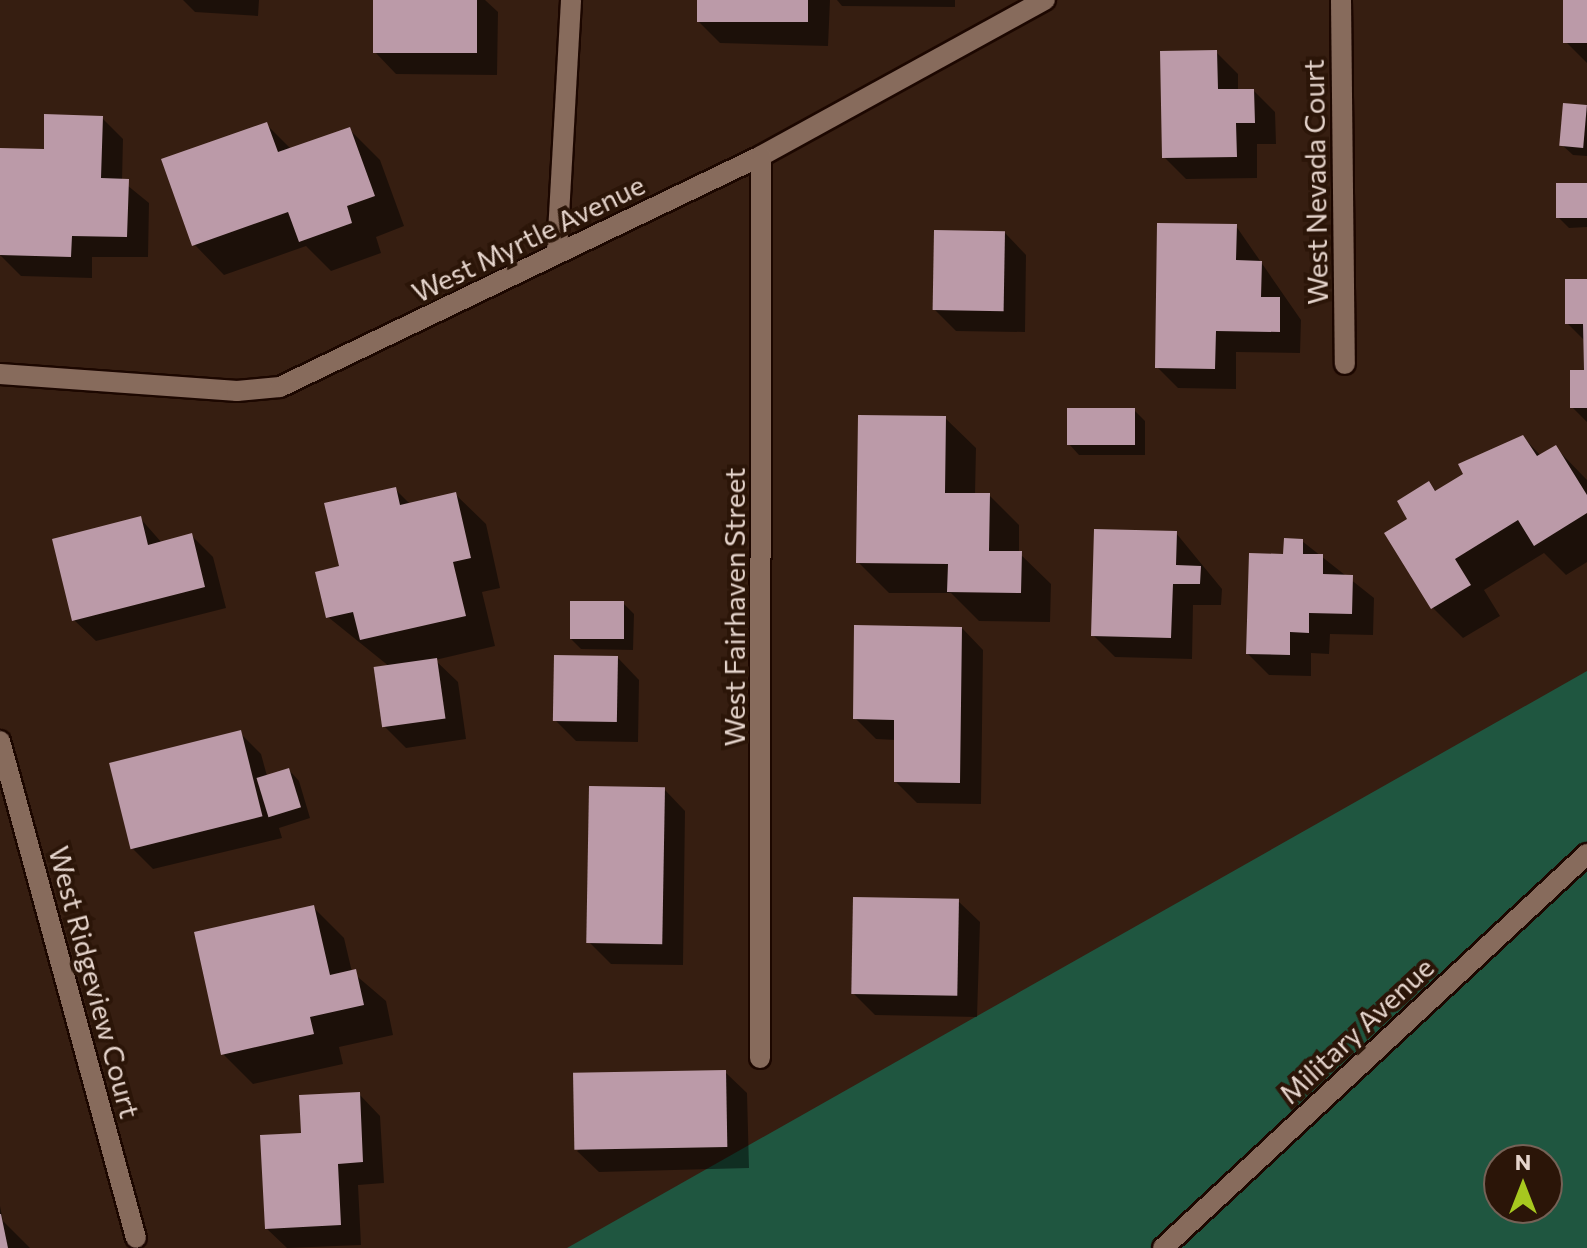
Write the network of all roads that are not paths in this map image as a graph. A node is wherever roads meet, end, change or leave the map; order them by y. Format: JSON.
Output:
{"nodes":[{"id":1,"x":571,"y":0,"type":"edge"},
{"id":2,"x":1045,"y":0,"type":"edge"},
{"id":3,"x":1341,"y":0,"type":"edge"},
{"id":4,"x":761,"y":156,"type":"junction"},
{"id":5,"x":557,"y":251,"type":"junction"},
{"id":6,"x":1345,"y":364,"type":"dead end"},
{"id":7,"x":0,"y":374,"type":"edge"},
{"id":8,"x":0,"y":741,"type":"edge"},
{"id":9,"x":1587,"y":854,"type":"edge"},
{"id":10,"x":760,"y":1058,"type":"dead end"},
{"id":11,"x":136,"y":1238,"type":"dead end"},
{"id":12,"x":1163,"y":1248,"type":"edge"}],
"edges":[{"from":1,"to":5,"type":"street"},
{"from":2,"to":4,"type":"street","name":"West Myrtle Avenue"},
{"from":3,"to":6,"type":"street","name":"West Nevada Court"},
{"from":4,"to":5,"type":"street","name":"West Myrtle Avenue"},
{"from":4,"to":10,"type":"street","name":"West Fairhaven Street"},
{"from":5,"to":7,"type":"street","name":"West Myrtle Avenue"},
{"from":8,"to":11,"type":"street","name":"West Ridgeview Court"},
{"from":9,"to":12,"type":"street","name":"Military Avenue"}]}
